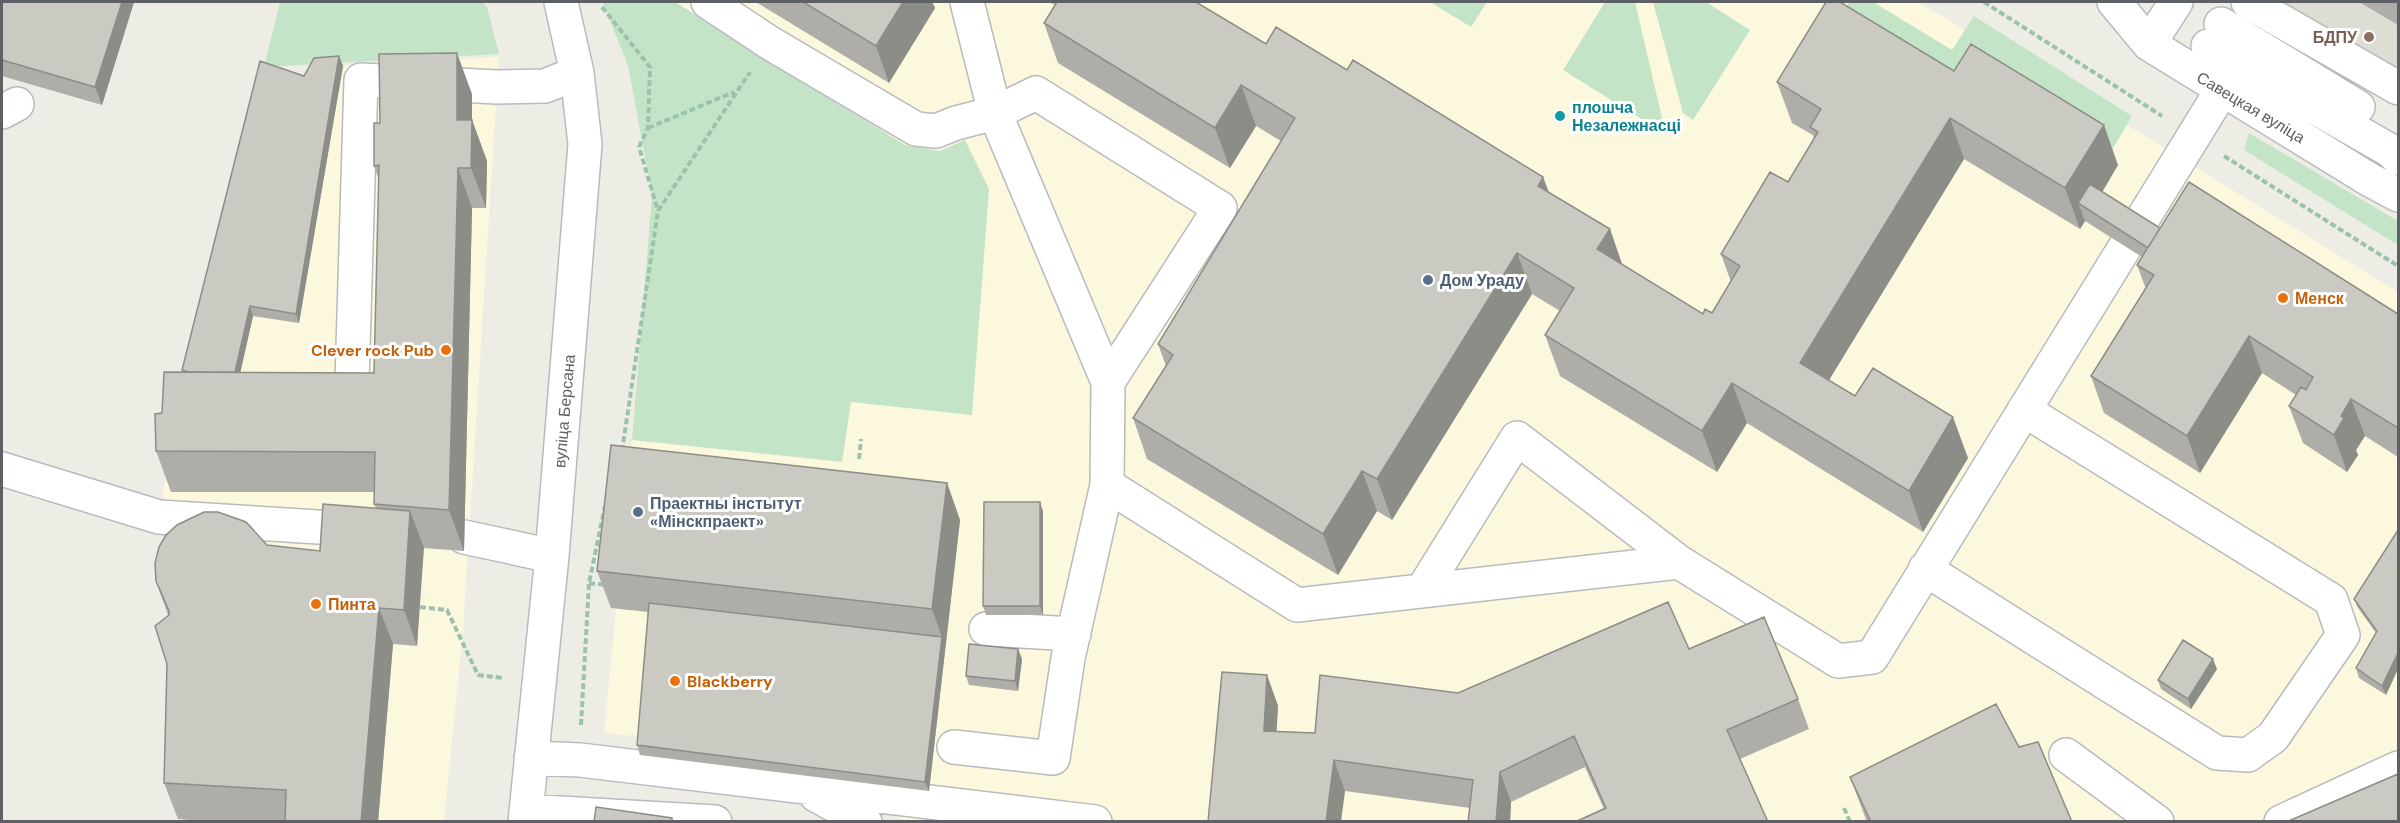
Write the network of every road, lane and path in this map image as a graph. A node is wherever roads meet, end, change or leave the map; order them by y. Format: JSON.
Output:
{"nodes":[{"id":1,"x":562,"y":2,"type":"edge"},
{"id":2,"x":598,"y":2,"type":"edge"},
{"id":3,"x":708,"y":2,"type":"edge"},
{"id":4,"x":967,"y":2,"type":"edge"},
{"id":5,"x":2114,"y":2,"type":"edge"},
{"id":6,"x":2176,"y":2,"type":"edge"},
{"id":7,"x":2248,"y":2,"type":"edge"},
{"id":8,"x":770,"y":44,"type":"junction"},
{"id":9,"x":2149,"y":45,"type":"junction"},
{"id":10,"x":577,"y":73,"type":"junction"},
{"id":11,"x":2398,"y":88,"type":"edge"},
{"id":12,"x":2222,"y":90,"type":"junction"},
{"id":13,"x":735,"y":92,"type":"junction"},
{"id":14,"x":995,"y":113,"type":"junction"},
{"id":15,"x":648,"y":128,"type":"junction"},
{"id":16,"x":2398,"y":131,"type":"edge"},
{"id":17,"x":2398,"y":158,"type":"edge"},
{"id":18,"x":2398,"y":195,"type":"edge"},
{"id":19,"x":658,"y":211,"type":"junction"},
{"id":20,"x":352,"y":381,"type":"edge"},
{"id":21,"x":1108,"y":382,"type":"junction"},
{"id":22,"x":2024,"y":410,"type":"junction"},
{"id":23,"x":861,"y":440,"type":"dead end"},
{"id":24,"x":621,"y":459,"type":"edge"},
{"id":25,"x":859,"y":459,"type":"dead end"},
{"id":26,"x":2,"y":469,"type":"edge"},
{"id":27,"x":1107,"y":484,"type":"junction"},
{"id":28,"x":607,"y":497,"type":"edge"},
{"id":29,"x":389,"y":531,"type":"edge"},
{"id":30,"x":464,"y":537,"type":"dead end"},
{"id":31,"x":552,"y":556,"type":"junction"},
{"id":32,"x":1679,"y":562,"type":"junction"},
{"id":33,"x":1925,"y":570,"type":"junction"},
{"id":34,"x":589,"y":583,"type":"junction"},
{"id":35,"x":613,"y":586,"type":"edge"},
{"id":36,"x":1422,"y":591,"type":"junction"},
{"id":37,"x":420,"y":607,"type":"dead end"},
{"id":38,"x":986,"y":630,"type":"dead end"},
{"id":39,"x":1074,"y":634,"type":"junction"},
{"id":40,"x":505,"y":678,"type":"dead end"},
{"id":41,"x":581,"y":731,"type":"dead end"},
{"id":42,"x":954,"y":747,"type":"dead end"},
{"id":43,"x":2066,"y":755,"type":"dead end"},
{"id":44,"x":531,"y":758,"type":"junction"},
{"id":45,"x":2398,"y":768,"type":"edge"},
{"id":46,"x":797,"y":785,"type":"junction"},
{"id":47,"x":1844,"y":808,"type":"dead end"},
{"id":48,"x":526,"y":816,"type":"edge"},
{"id":49,"x":715,"y":822,"type":"edge"},
{"id":50,"x":865,"y":822,"type":"edge"},
{"id":51,"x":1095,"y":822,"type":"edge"},
{"id":52,"x":1850,"y":822,"type":"edge"},
{"id":53,"x":2157,"y":822,"type":"edge"},
{"id":54,"x":2281,"y":822,"type":"edge"}],
"edges":[{"from":1,"to":10,"type":"street","name":"вуліца Берсана"},
{"from":2,"to":15,"type":"path"},
{"from":3,"to":8,"type":"street"},
{"from":4,"to":14,"type":"street"},
{"from":5,"to":9,"type":"street","name":"Савецкая вуліца"},
{"from":6,"to":9,"type":"street"},
{"from":7,"to":11,"type":"street"},
{"from":8,"to":13,"type":"path"},
{"from":8,"to":14,"type":"street"},
{"from":9,"to":12,"type":"street","name":"Савецкая вуліца"},
{"from":10,"to":20,"type":"street"},
{"from":10,"to":31,"type":"street","name":"вуліца Берсана"},
{"from":12,"to":18,"type":"street","name":"Савецкая вуліца"},
{"from":12,"to":22,"type":"street"},
{"from":13,"to":15,"type":"path"},
{"from":13,"to":19,"type":"path"},
{"from":14,"to":21,"type":"street"},
{"from":14,"to":21,"type":"street"},
{"from":15,"to":19,"type":"path"},
{"from":16,"to":17,"type":"street"},
{"from":19,"to":24,"type":"path"},
{"from":21,"to":27,"type":"street"},
{"from":22,"to":33,"type":"street"},
{"from":22,"to":33,"type":"street"},
{"from":23,"to":25,"type":"path"},
{"from":26,"to":29,"type":"street"},
{"from":27,"to":36,"type":"street"},
{"from":27,"to":39,"type":"street"},
{"from":28,"to":34,"type":"path"},
{"from":30,"to":31,"type":"street"},
{"from":31,"to":44,"type":"street","name":"вуліца Берсана"},
{"from":32,"to":33,"type":"street"},
{"from":32,"to":36,"type":"street"},
{"from":32,"to":36,"type":"street"},
{"from":34,"to":35,"type":"path"},
{"from":34,"to":41,"type":"path"},
{"from":37,"to":40,"type":"path"},
{"from":38,"to":39,"type":"street"},
{"from":39,"to":42,"type":"street"},
{"from":43,"to":53,"type":"street"},
{"from":44,"to":46,"type":"street"},
{"from":44,"to":48,"type":"street","name":"вуліца Берсана"},
{"from":45,"to":54,"type":"street"},
{"from":46,"to":50,"type":"street"},
{"from":46,"to":51,"type":"street"},
{"from":47,"to":52,"type":"path"},
{"from":48,"to":49,"type":"street"}]}
